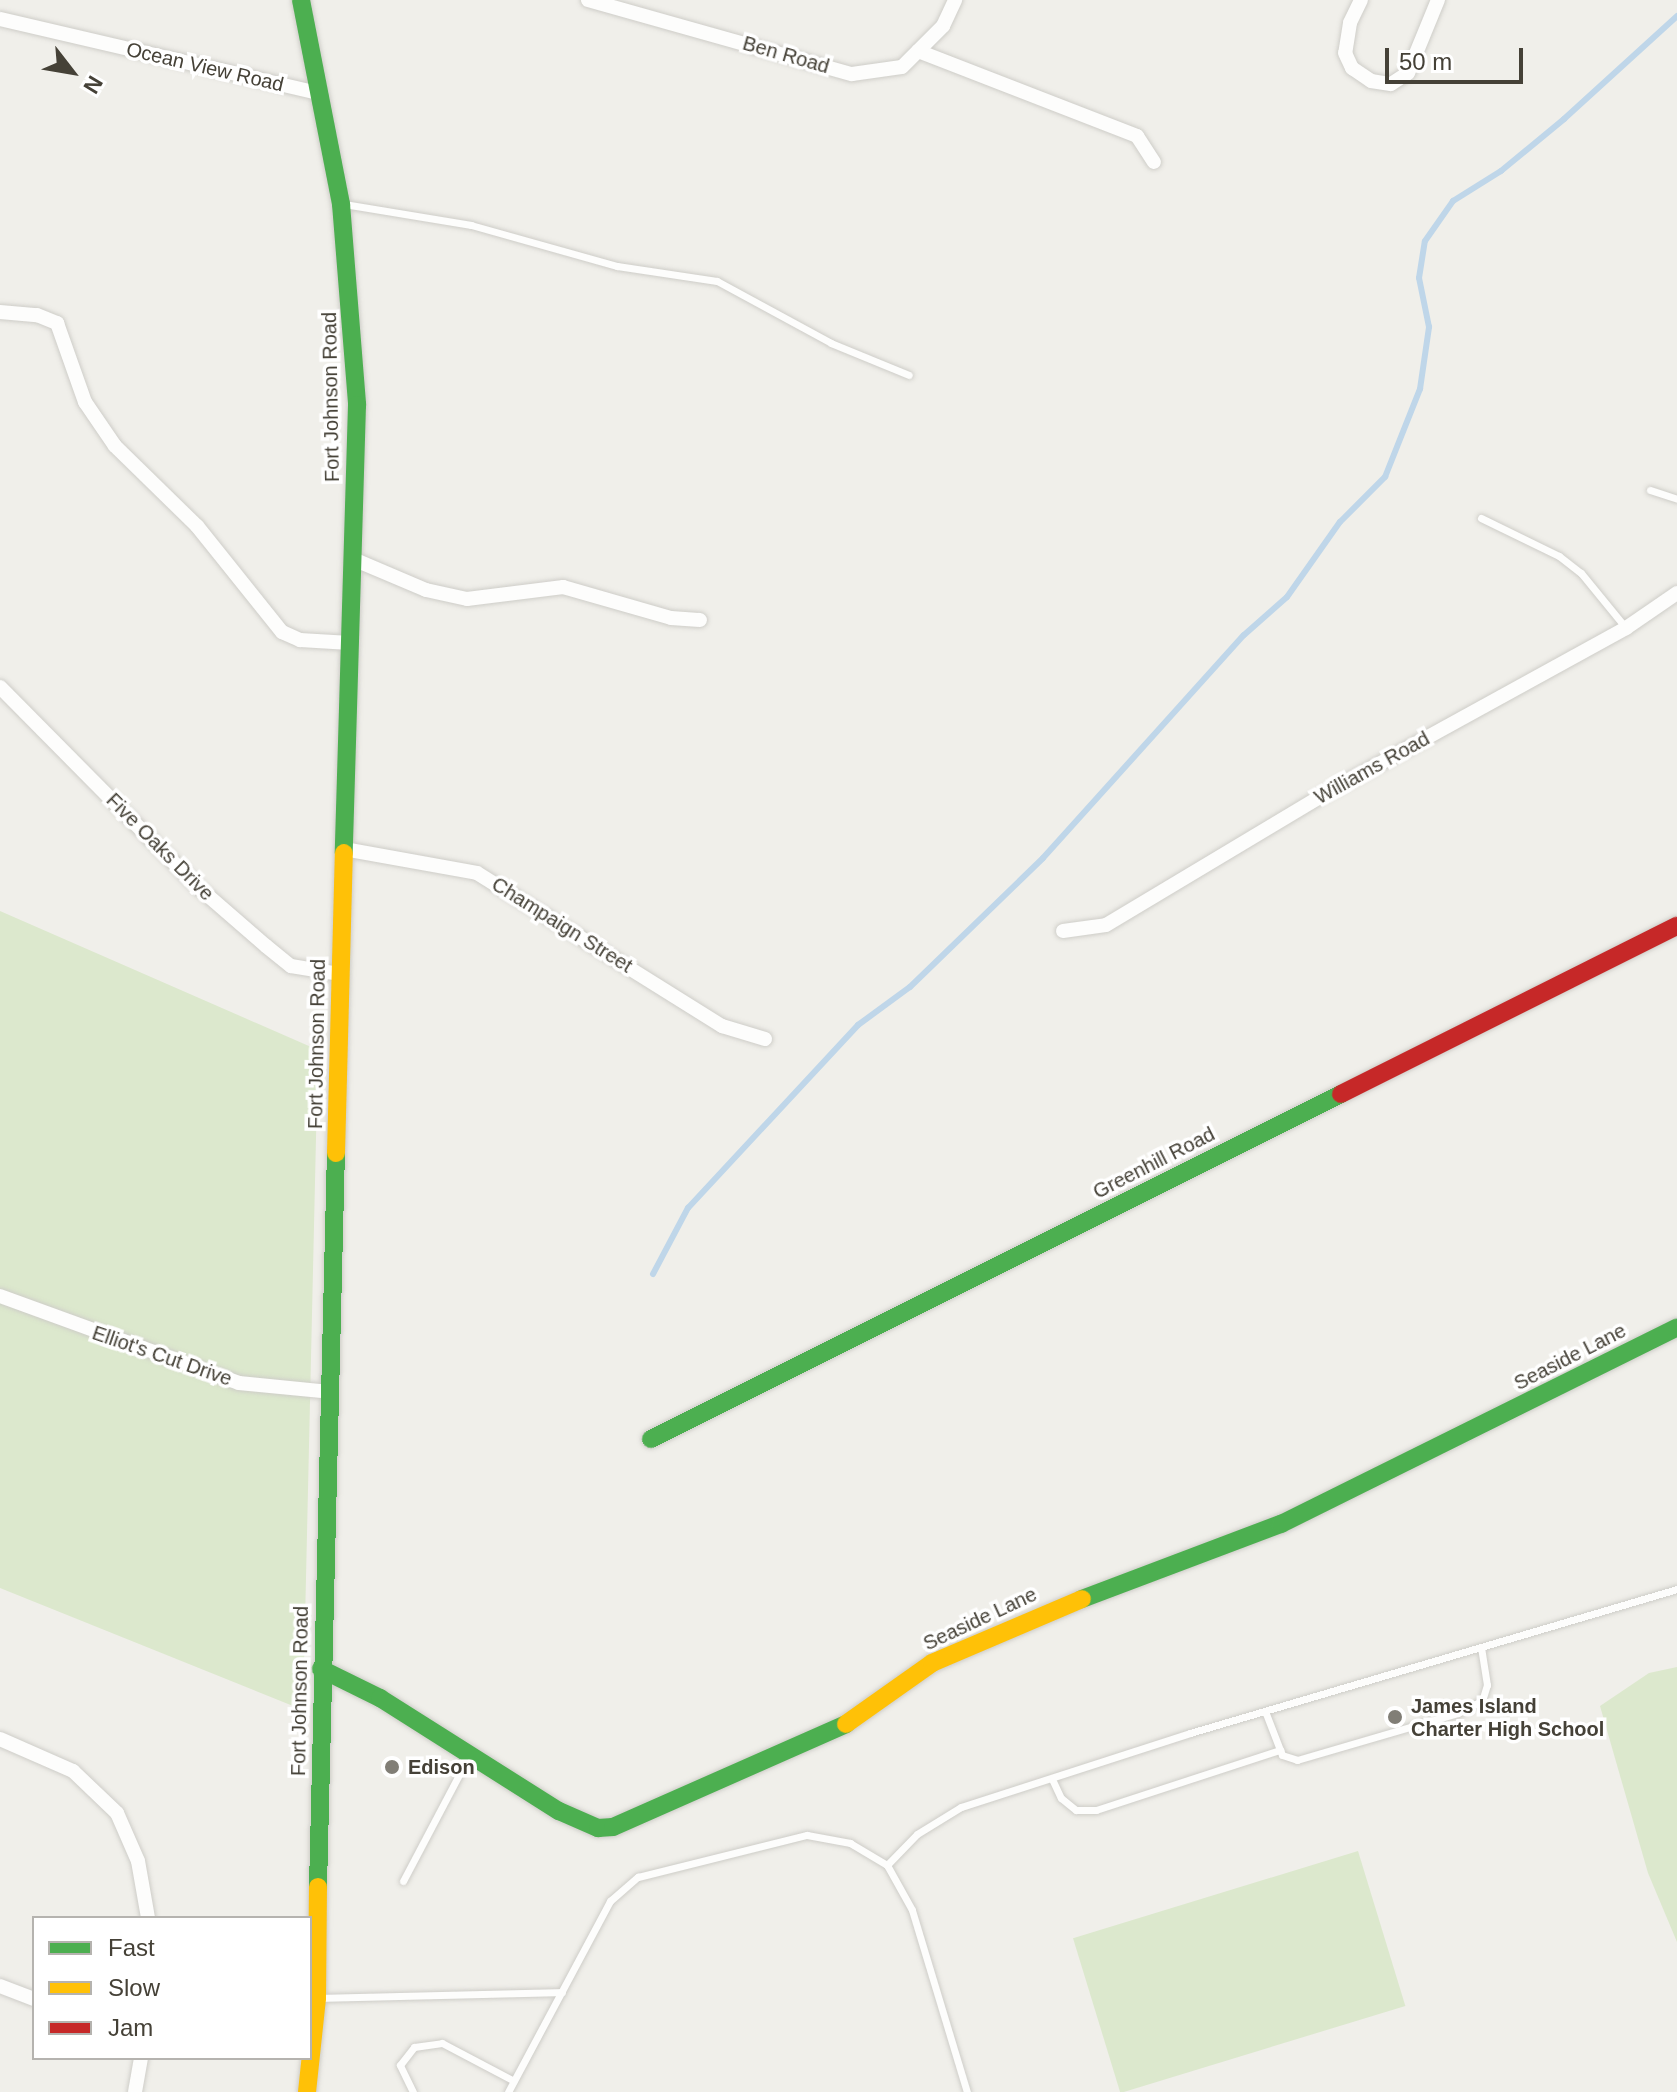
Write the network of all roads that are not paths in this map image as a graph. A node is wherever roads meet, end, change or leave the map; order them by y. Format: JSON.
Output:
{"nodes":[{"id":1,"x":301,"y":0,"type":"edge"},
{"id":2,"x":588,"y":0,"type":"edge"},
{"id":3,"x":955,"y":0,"type":"edge"},
{"id":4,"x":1361,"y":0,"type":"edge"},
{"id":5,"x":1438,"y":0,"type":"edge"},
{"id":6,"x":0,"y":19,"type":"edge"},
{"id":7,"x":918,"y":51,"type":"junction"},
{"id":8,"x":317,"y":93,"type":"junction"},
{"id":9,"x":1154,"y":162,"type":"dead end"},
{"id":10,"x":341,"y":204,"type":"junction"},
{"id":11,"x":0,"y":312,"type":"edge"},
{"id":12,"x":909,"y":375,"type":"dead end"},
{"id":13,"x":1650,"y":490,"type":"dead end"},
{"id":14,"x":1677,"y":499,"type":"edge"},
{"id":15,"x":1481,"y":518,"type":"dead end"},
{"id":16,"x":353,"y":559,"type":"junction"},
{"id":17,"x":1677,"y":593,"type":"edge"},
{"id":18,"x":700,"y":620,"type":"dead end"},
{"id":19,"x":1626,"y":628,"type":"junction"},
{"id":20,"x":350,"y":643,"type":"junction"},
{"id":21,"x":0,"y":687,"type":"edge"},
{"id":22,"x":344,"y":849,"type":"junction"},
{"id":23,"x":1677,"y":926,"type":"edge"},
{"id":24,"x":1063,"y":931,"type":"dead end"},
{"id":25,"x":340,"y":974,"type":"junction"},
{"id":26,"x":765,"y":1039,"type":"dead end"},
{"id":27,"x":0,"y":1296,"type":"edge"},
{"id":28,"x":1677,"y":1327,"type":"edge"},
{"id":29,"x":330,"y":1392,"type":"junction"},
{"id":30,"x":651,"y":1439,"type":"dead end"},
{"id":31,"x":1677,"y":1589,"type":"edge"},
{"id":32,"x":1481,"y":1648,"type":"junction"},
{"id":33,"x":321,"y":1669,"type":"junction"},
{"id":34,"x":1265,"y":1711,"type":"junction"},
{"id":35,"x":0,"y":1739,"type":"edge"},
{"id":36,"x":1280,"y":1750,"type":"junction"},
{"id":37,"x":470,"y":1754,"type":"junction"},
{"id":38,"x":1052,"y":1779,"type":"junction"},
{"id":39,"x":887,"y":1865,"type":"junction"},
{"id":40,"x":403,"y":1881,"type":"dead end"},
{"id":41,"x":148,"y":1916,"type":"edge"},
{"id":42,"x":0,"y":1986,"type":"edge"},
{"id":43,"x":562,"y":1992,"type":"junction"},
{"id":44,"x":32,"y":1998,"type":"edge"},
{"id":45,"x":317,"y":1998,"type":"junction"},
{"id":46,"x":312,"y":2045,"type":"edge"},
{"id":47,"x":141,"y":2060,"type":"edge"},
{"id":48,"x":310,"y":2060,"type":"edge"},
{"id":49,"x":514,"y":2081,"type":"junction"},
{"id":50,"x":135,"y":2092,"type":"edge"},
{"id":51,"x":307,"y":2092,"type":"edge"},
{"id":52,"x":413,"y":2092,"type":"edge"},
{"id":53,"x":508,"y":2092,"type":"edge"},
{"id":54,"x":967,"y":2092,"type":"edge"}],
"edges":[{"from":1,"to":8,"type":"street","name":"Fort Johnson Road"},
{"from":2,"to":7,"type":"street","name":"Ben Road"},
{"from":3,"to":7,"type":"street","name":"Ben Road"},
{"from":4,"to":5,"type":"street"},
{"from":6,"to":8,"type":"street","name":"Ocean View Road"},
{"from":7,"to":9,"type":"street"},
{"from":8,"to":10,"type":"street","name":"Fort Johnson Road"},
{"from":10,"to":12,"type":"lane"},
{"from":10,"to":16,"type":"street","name":"Fort Johnson Road"},
{"from":11,"to":20,"type":"street"},
{"from":13,"to":14,"type":"lane"},
{"from":15,"to":19,"type":"lane"},
{"from":16,"to":18,"type":"street"},
{"from":16,"to":20,"type":"street","name":"Fort Johnson Road"},
{"from":17,"to":19,"type":"street","name":"Williams Road"},
{"from":19,"to":24,"type":"street","name":"Williams Road"},
{"from":20,"to":22,"type":"street","name":"Fort Johnson Road"},
{"from":21,"to":25,"type":"street","name":"Five Oaks Drive"},
{"from":22,"to":25,"type":"street","name":"Fort Johnson Road"},
{"from":22,"to":26,"type":"street","name":"Champaign Street"},
{"from":23,"to":30,"type":"street","name":"Greenhill Road"},
{"from":25,"to":29,"type":"street","name":"Fort Johnson Road"},
{"from":27,"to":29,"type":"street","name":"Elliot's Cut Drive"},
{"from":28,"to":37,"type":"street","name":"Seaside Lane"},
{"from":29,"to":33,"type":"street","name":"Fort Johnson Road"},
{"from":31,"to":32,"type":"lane"},
{"from":32,"to":34,"type":"lane"},
{"from":32,"to":36,"type":"lane"},
{"from":33,"to":37,"type":"street","name":"Seaside Lane"},
{"from":33,"to":45,"type":"street","name":"Fort Johnson Road"},
{"from":34,"to":36,"type":"lane"},
{"from":34,"to":38,"type":"lane"},
{"from":35,"to":41,"type":"street"},
{"from":36,"to":38,"type":"lane"},
{"from":37,"to":40,"type":"lane"},
{"from":38,"to":39,"type":"lane"},
{"from":39,"to":43,"type":"lane"},
{"from":39,"to":54,"type":"lane"},
{"from":42,"to":44,"type":"street"},
{"from":43,"to":45,"type":"lane"},
{"from":43,"to":49,"type":"lane"},
{"from":45,"to":46,"type":"street","name":"Fort Johnson Road"},
{"from":47,"to":50,"type":"street"},
{"from":48,"to":51,"type":"street","name":"Fort Johnson Road"},
{"from":49,"to":52,"type":"lane"},
{"from":49,"to":53,"type":"lane"}]}
